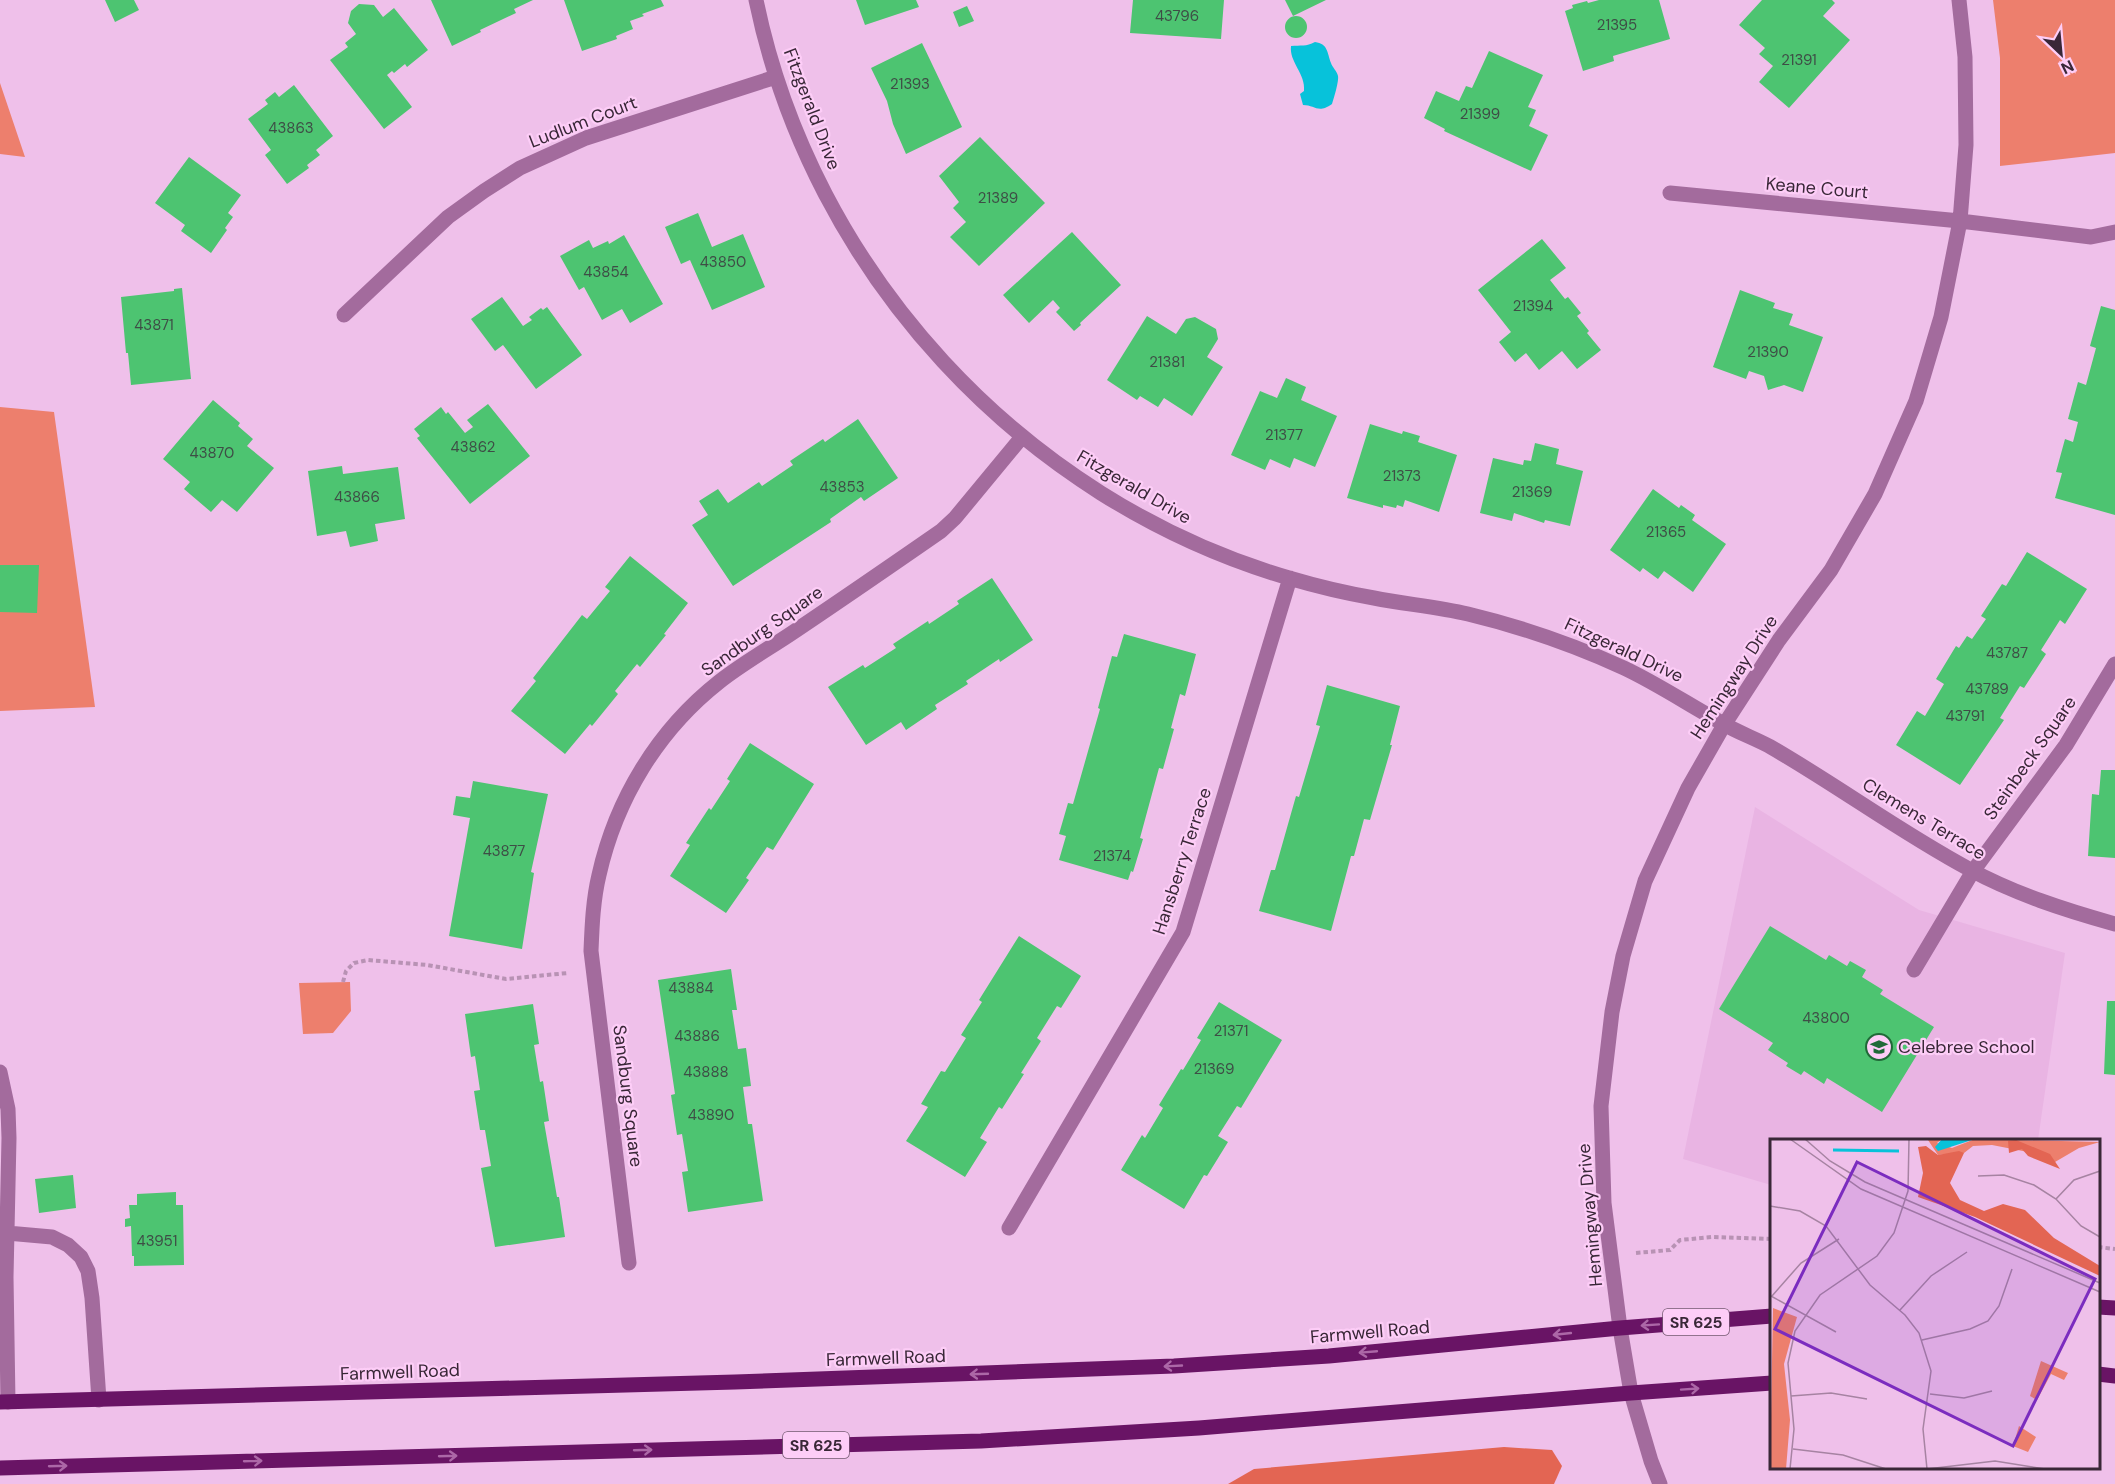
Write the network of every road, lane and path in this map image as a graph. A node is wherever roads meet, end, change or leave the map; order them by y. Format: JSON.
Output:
{"nodes":[{"id":1,"x":756,"y":0,"type":"edge"},
{"id":2,"x":1959,"y":0,"type":"edge"},
{"id":3,"x":776,"y":77,"type":"junction"},
{"id":4,"x":1670,"y":193,"type":"dead end"},
{"id":5,"x":1960,"y":221,"type":"junction"},
{"id":6,"x":2115,"y":232,"type":"edge"},
{"id":7,"x":344,"y":315,"type":"dead end"},
{"id":8,"x":1022,"y":437,"type":"junction"},
{"id":9,"x":1290,"y":578,"type":"junction"},
{"id":10,"x":2115,"y":664,"type":"edge"},
{"id":11,"x":1724,"y":725,"type":"junction"},
{"id":12,"x":1973,"y":871,"type":"junction"},
{"id":13,"x":2115,"y":924,"type":"edge"},
{"id":14,"x":593,"y":970,"type":"junction"},
{"id":15,"x":1914,"y":970,"type":"dead end"},
{"id":16,"x":343,"y":982,"type":"dead end"},
{"id":17,"x":0,"y":1072,"type":"edge"},
{"id":18,"x":1009,"y":1228,"type":"dead end"},
{"id":19,"x":7,"y":1233,"type":"junction"},
{"id":20,"x":1770,"y":1239,"type":"edge"},
{"id":21,"x":2100,"y":1247,"type":"edge"},
{"id":22,"x":2115,"y":1249,"type":"edge"},
{"id":23,"x":1612,"y":1256,"type":"junction"},
{"id":24,"x":629,"y":1263,"type":"dead end"},
{"id":25,"x":2100,"y":1307,"type":"edge"},
{"id":26,"x":2115,"y":1308,"type":"edge"},
{"id":27,"x":1770,"y":1316,"type":"edge"},
{"id":28,"x":1620,"y":1328,"type":"junction"},
{"id":29,"x":2100,"y":1374,"type":"edge"},
{"id":30,"x":2115,"y":1376,"type":"edge"},
{"id":31,"x":1770,"y":1383,"type":"edge"},
{"id":32,"x":1631,"y":1393,"type":"junction"},
{"id":33,"x":99,"y":1400,"type":"junction"},
{"id":34,"x":4,"y":1402,"type":"edge"},
{"id":35,"x":0,"y":1468,"type":"edge"},
{"id":36,"x":1660,"y":1484,"type":"edge"}],
"edges":[{"from":1,"to":3,"type":"street","name":"Fitzgerald Drive"},
{"from":2,"to":5,"type":"street","name":"Hemingway Drive"},
{"from":3,"to":7,"type":"street","name":"Ludlum Court"},
{"from":3,"to":8,"type":"street","name":"Fitzgerald Drive"},
{"from":4,"to":5,"type":"street","name":"Keane Court"},
{"from":5,"to":6,"type":"street","name":"Keane Court"},
{"from":5,"to":11,"type":"street","name":"Hemingway Drive"},
{"from":8,"to":9,"type":"street","name":"Fitzgerald Drive"},
{"from":8,"to":14,"type":"street","name":"Sandburg Square"},
{"from":9,"to":11,"type":"street","name":"Fitzgerald Drive"},
{"from":9,"to":18,"type":"street","name":"Hansberry Terrace"},
{"from":10,"to":12,"type":"street","name":"Steinbeck Square"},
{"from":11,"to":12,"type":"street","name":"Clemens Terrace"},
{"from":11,"to":23,"type":"street","name":"Hemingway Drive"},
{"from":12,"to":13,"type":"street","name":"Clemens Terrace"},
{"from":12,"to":15,"type":"street","name":"Steinbeck Square"},
{"from":14,"to":16,"type":"path"},
{"from":14,"to":24,"type":"street","name":"Sandburg Square"},
{"from":17,"to":19,"type":"street"},
{"from":19,"to":33,"type":"street"},
{"from":19,"to":34,"type":"street"},
{"from":20,"to":23,"type":"path"},
{"from":21,"to":22,"type":"path"},
{"from":23,"to":28,"type":"street","name":"Hemingway Drive"},
{"from":25,"to":26,"type":"main road"},
{"from":27,"to":28,"type":"main road","name":"Farmwell Road","number":"SR 625","one_way":true},
{"from":28,"to":32,"type":"street","name":"Hemingway Drive"},
{"from":28,"to":33,"type":"main road","name":"Farmwell Road","number":"SR 625","one_way":true},
{"from":29,"to":30,"type":"main road"},
{"from":32,"to":31,"type":"main road","number":"SR 625","one_way":true},
{"from":35,"to":32,"type":"main road","number":"SR 625","one_way":true},
{"from":32,"to":36,"type":"street","name":"Hemingway Drive"},
{"from":33,"to":34,"type":"main road","name":"Farmwell Road","number":"SR 625"}]}
